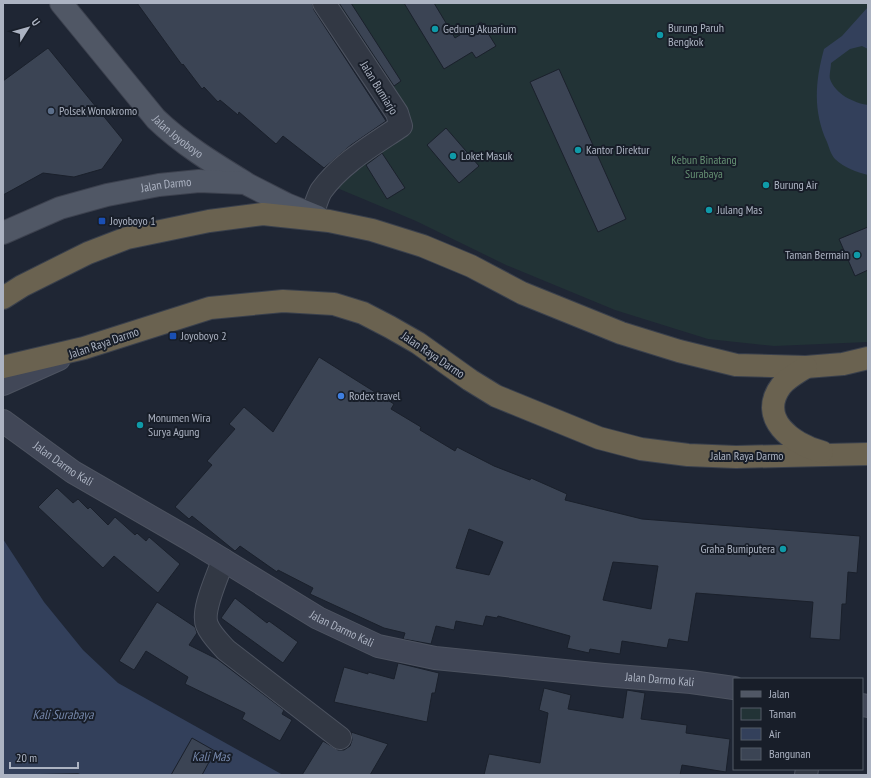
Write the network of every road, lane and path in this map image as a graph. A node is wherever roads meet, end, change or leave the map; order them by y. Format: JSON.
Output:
{"nodes":[{"id":1,"x":61,"y":3,"type":"edge"},
{"id":2,"x":324,"y":3,"type":"edge"},
{"id":3,"x":245,"y":183,"type":"junction"},
{"id":4,"x":321,"y":218,"type":"junction"},
{"id":5,"x":3,"y":233,"type":"edge"},
{"id":6,"x":3,"y":298,"type":"edge"},
{"id":7,"x":84,"y":348,"type":"junction"},
{"id":8,"x":868,"y":358,"type":"edge"},
{"id":9,"x":3,"y":367,"type":"edge"},
{"id":10,"x":806,"y":367,"type":"junction"},
{"id":11,"x":3,"y":384,"type":"edge"},
{"id":12,"x":3,"y":421,"type":"edge"},
{"id":13,"x":868,"y":454,"type":"edge"},
{"id":14,"x":834,"y":455,"type":"junction"},
{"id":15,"x":223,"y":560,"type":"junction"},
{"id":16,"x":733,"y":688,"type":"edge"},
{"id":17,"x":340,"y":738,"type":"dead end"}],
"edges":[{"from":1,"to":3,"type":"main road","name":"Jalan Joyoboyo"},
{"from":2,"to":4,"type":"street","name":"Jalan Bumiarjo"},
{"from":3,"to":4,"type":"main road","name":"Jalan Darmo"},
{"from":3,"to":5,"type":"main road","name":"Jalan Darmo"},
{"from":4,"to":6,"type":"highway"},
{"from":4,"to":10,"type":"highway"},
{"from":7,"to":9,"type":"highway"},
{"from":7,"to":11,"type":"main road","name":"Jalan Raya Darmo"},
{"from":7,"to":14,"type":"highway","name":"Jalan Raya Darmo"},
{"from":8,"to":10,"type":"highway"},
{"from":10,"to":14,"type":"highway"},
{"from":12,"to":15,"type":"main road","name":"Jalan Darmo Kali"},
{"from":13,"to":14,"type":"highway","name":"Jalan Raya Darmo"},
{"from":15,"to":16,"type":"main road","name":"Jalan Darmo Kali"},
{"from":15,"to":17,"type":"street"}]}
